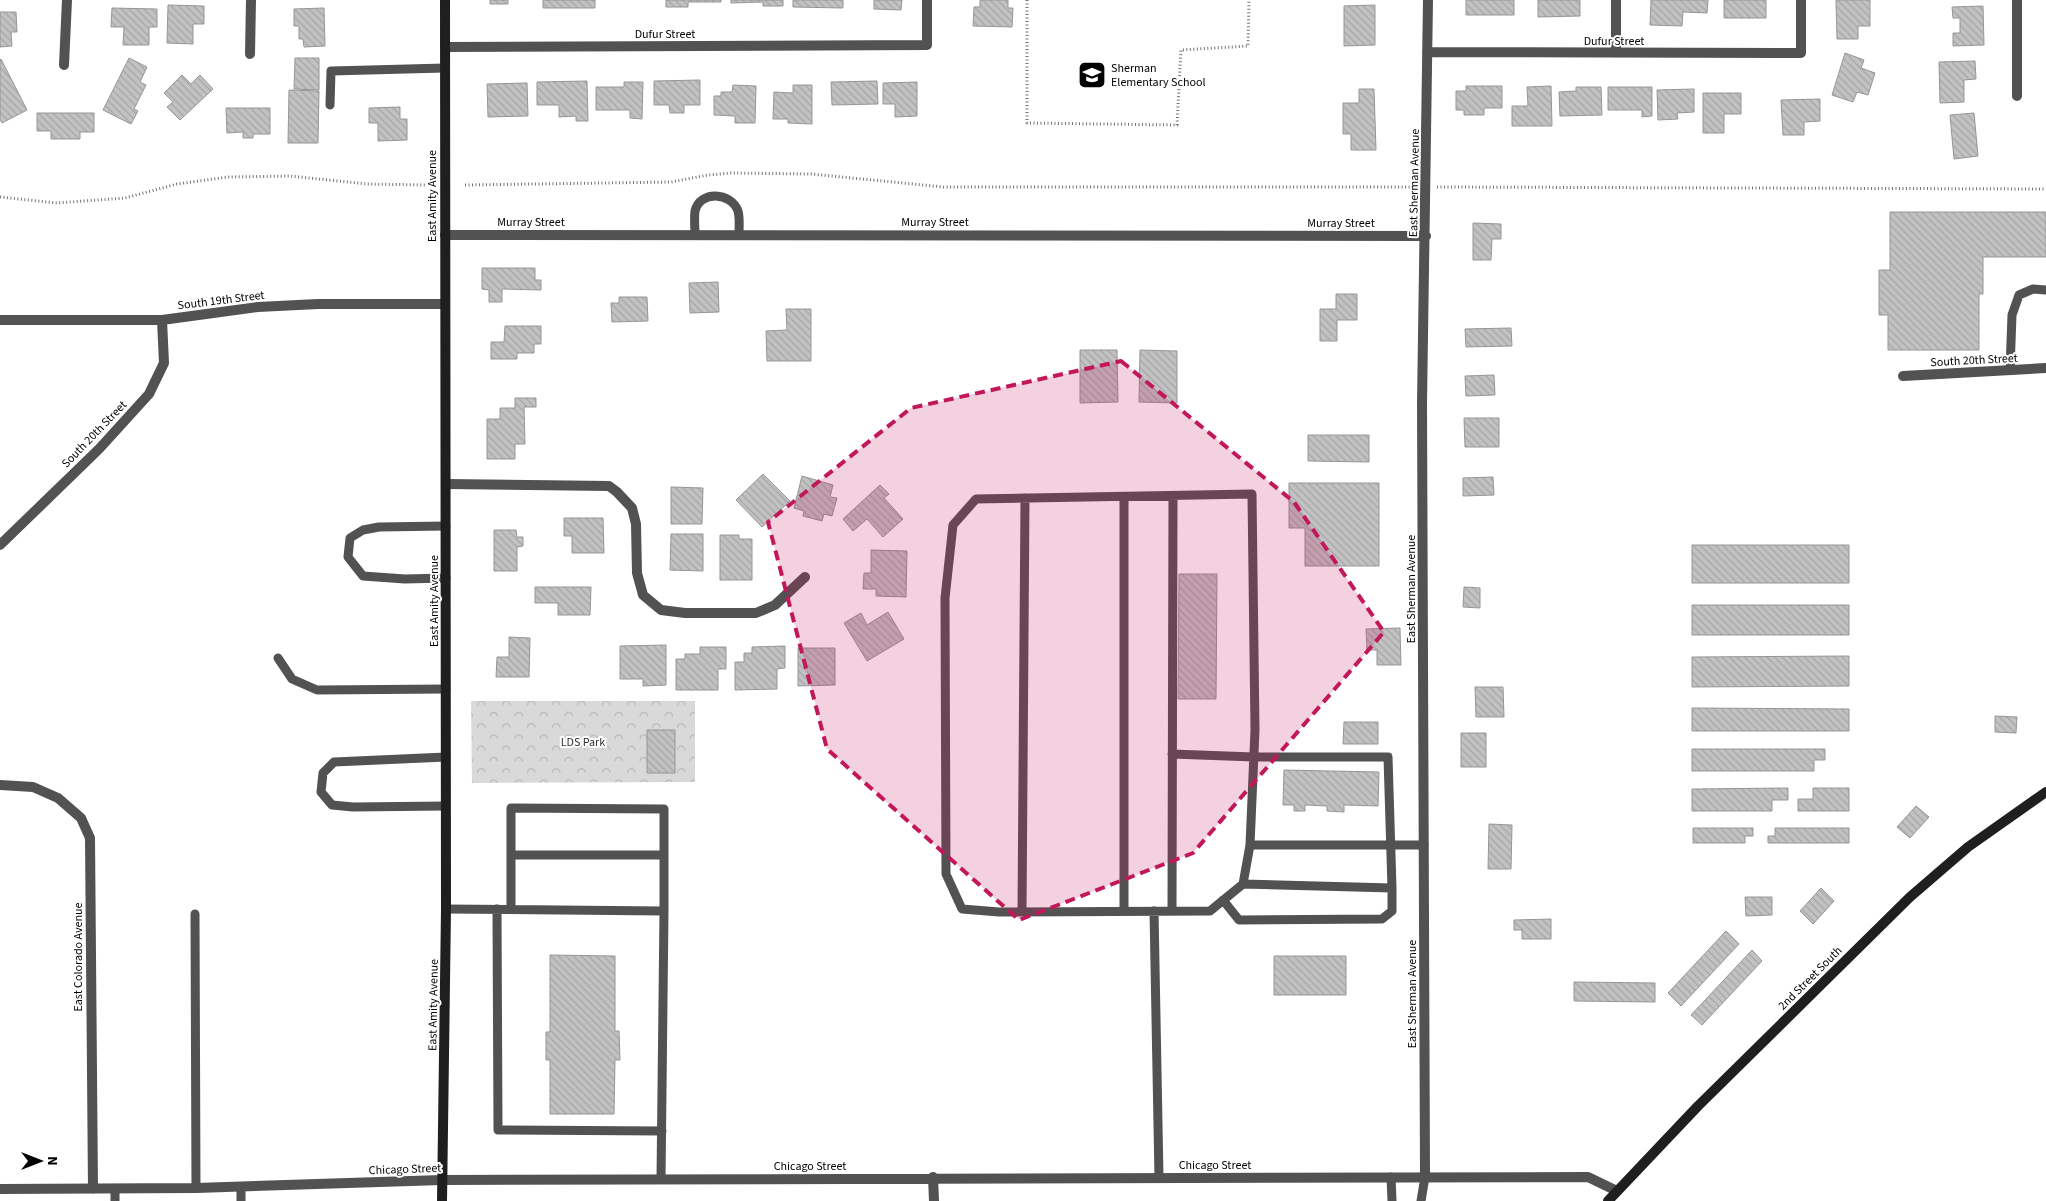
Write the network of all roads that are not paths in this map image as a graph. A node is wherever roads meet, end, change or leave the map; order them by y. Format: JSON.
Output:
{"nodes":[{"id":1,"x":66,"y":0,"type":"edge"},
{"id":2,"x":250,"y":0,"type":"edge"},
{"id":3,"x":445,"y":0,"type":"edge"},
{"id":4,"x":927,"y":0,"type":"edge"},
{"id":5,"x":1428,"y":0,"type":"edge"},
{"id":6,"x":1616,"y":0,"type":"edge"},
{"id":7,"x":1801,"y":0,"type":"edge"},
{"id":8,"x":2018,"y":0,"type":"edge"},
{"id":9,"x":445,"y":47,"type":"junction"},
{"id":10,"x":1428,"y":52,"type":"junction"},
{"id":11,"x":250,"y":54,"type":"dead end"},
{"id":12,"x":1616,"y":54,"type":"junction"},
{"id":13,"x":64,"y":65,"type":"dead end"},
{"id":14,"x":444,"y":68,"type":"junction"},
{"id":15,"x":2017,"y":96,"type":"dead end"},
{"id":16,"x":330,"y":106,"type":"dead end"},
{"id":17,"x":445,"y":234,"type":"junction"},
{"id":18,"x":695,"y":235,"type":"junction"},
{"id":19,"x":739,"y":235,"type":"junction"},
{"id":20,"x":1426,"y":236,"type":"junction"},
{"id":21,"x":2046,"y":290,"type":"edge"},
{"id":22,"x":445,"y":304,"type":"junction"},
{"id":23,"x":0,"y":320,"type":"edge"},
{"id":24,"x":162,"y":320,"type":"junction"},
{"id":25,"x":2046,"y":368,"type":"edge"},
{"id":26,"x":2010,"y":370,"type":"junction"},
{"id":27,"x":1903,"y":376,"type":"dead end"},
{"id":28,"x":446,"y":484,"type":"junction"},
{"id":29,"x":1173,"y":496,"type":"junction"},
{"id":30,"x":1124,"y":497,"type":"junction"},
{"id":31,"x":1025,"y":498,"type":"junction"},
{"id":32,"x":446,"y":526,"type":"junction"},
{"id":33,"x":0,"y":545,"type":"edge"},
{"id":34,"x":805,"y":577,"type":"dead end"},
{"id":35,"x":446,"y":578,"type":"junction"},
{"id":36,"x":278,"y":658,"type":"dead end"},
{"id":37,"x":446,"y":689,"type":"junction"},
{"id":38,"x":1172,"y":754,"type":"junction"},
{"id":39,"x":446,"y":757,"type":"junction"},
{"id":40,"x":1254,"y":757,"type":"junction"},
{"id":41,"x":0,"y":785,"type":"edge"},
{"id":42,"x":2046,"y":792,"type":"edge"},
{"id":43,"x":446,"y":806,"type":"junction"},
{"id":44,"x":1250,"y":844,"type":"junction"},
{"id":45,"x":1392,"y":845,"type":"junction"},
{"id":46,"x":1424,"y":845,"type":"junction"},
{"id":47,"x":511,"y":855,"type":"junction"},
{"id":48,"x":664,"y":855,"type":"junction"},
{"id":49,"x":1243,"y":884,"type":"junction"},
{"id":50,"x":1392,"y":888,"type":"junction"},
{"id":51,"x":1223,"y":900,"type":"junction"},
{"id":52,"x":446,"y":908,"type":"junction"},
{"id":53,"x":497,"y":909,"type":"junction"},
{"id":54,"x":511,"y":909,"type":"junction"},
{"id":55,"x":664,"y":911,"type":"junction"},
{"id":56,"x":1154,"y":911,"type":"junction"},
{"id":57,"x":1172,"y":911,"type":"junction"},
{"id":58,"x":1022,"y":912,"type":"junction"},
{"id":59,"x":1124,"y":912,"type":"junction"},
{"id":60,"x":196,"y":914,"type":"dead end"},
{"id":61,"x":662,"y":1131,"type":"junction"},
{"id":62,"x":934,"y":1177,"type":"junction"},
{"id":63,"x":1391,"y":1177,"type":"junction"},
{"id":64,"x":1425,"y":1177,"type":"junction"},
{"id":65,"x":1159,"y":1178,"type":"junction"},
{"id":66,"x":662,"y":1179,"type":"junction"},
{"id":67,"x":442,"y":1180,"type":"junction"},
{"id":68,"x":241,"y":1186,"type":"junction"},
{"id":69,"x":196,"y":1188,"type":"junction"},
{"id":70,"x":0,"y":1189,"type":"edge"},
{"id":71,"x":93,"y":1189,"type":"junction"},
{"id":72,"x":115,"y":1189,"type":"junction"},
{"id":73,"x":1618,"y":1191,"type":"junction"},
{"id":74,"x":115,"y":1201,"type":"edge"},
{"id":75,"x":241,"y":1201,"type":"edge"},
{"id":76,"x":442,"y":1201,"type":"edge"},
{"id":77,"x":934,"y":1201,"type":"edge"},
{"id":78,"x":1392,"y":1201,"type":"edge"},
{"id":79,"x":1421,"y":1201,"type":"edge"},
{"id":80,"x":1608,"y":1201,"type":"edge"}],
"edges":[{"from":1,"to":13,"type":"street"},
{"from":2,"to":11,"type":"street"},
{"from":3,"to":9,"type":"main road","name":"East Amity Avenue"},
{"from":4,"to":9,"type":"street","name":"Dufur Street"},
{"from":5,"to":10,"type":"street","name":"East Sherman Avenue"},
{"from":6,"to":12,"type":"street"},
{"from":7,"to":12,"type":"street","name":"Dufur Street"},
{"from":8,"to":15,"type":"street"},
{"from":9,"to":14,"type":"main road","name":"East Amity Avenue"},
{"from":10,"to":12,"type":"street","name":"Dufur Street"},
{"from":10,"to":20,"type":"street","name":"East Sherman Avenue"},
{"from":14,"to":16,"type":"lane"},
{"from":14,"to":17,"type":"main road","name":"East Amity Avenue"},
{"from":17,"to":18,"type":"street","name":"Murray Street"},
{"from":17,"to":22,"type":"main road","name":"East Amity Avenue"},
{"from":18,"to":19,"type":"street","name":"Murray Street"},
{"from":18,"to":19,"type":"lane"},
{"from":19,"to":20,"type":"street","name":"Murray Street"},
{"from":20,"to":46,"type":"street","name":"East Sherman Avenue"},
{"from":21,"to":26,"type":"lane"},
{"from":22,"to":24,"type":"street","name":"South 19th Street"},
{"from":22,"to":28,"type":"main road","name":"East Amity Avenue"},
{"from":23,"to":24,"type":"street","name":"South 19th Street"},
{"from":24,"to":33,"type":"street","name":"South 20th Street"},
{"from":25,"to":26,"type":"street","name":"South 20th Street"},
{"from":26,"to":27,"type":"street","name":"South 20th Street"},
{"from":28,"to":32,"type":"main road","name":"East Amity Avenue"},
{"from":28,"to":34,"type":"street"},
{"from":29,"to":30,"type":"lane"},
{"from":29,"to":38,"type":"lane"},
{"from":29,"to":40,"type":"lane"},
{"from":30,"to":31,"type":"lane"},
{"from":30,"to":59,"type":"lane"},
{"from":31,"to":58,"type":"lane"},
{"from":31,"to":58,"type":"lane"},
{"from":32,"to":35,"type":"main road","name":"East Amity Avenue"},
{"from":32,"to":35,"type":"lane"},
{"from":35,"to":37,"type":"main road","name":"East Amity Avenue"},
{"from":36,"to":37,"type":"lane"},
{"from":37,"to":39,"type":"main road","name":"East Amity Avenue"},
{"from":38,"to":40,"type":"lane"},
{"from":38,"to":57,"type":"lane"},
{"from":39,"to":43,"type":"main road","name":"East Amity Avenue"},
{"from":39,"to":43,"type":"lane"},
{"from":40,"to":44,"type":"lane"},
{"from":40,"to":45,"type":"lane"},
{"from":41,"to":71,"type":"street","name":"East Colorado Avenue"},
{"from":42,"to":73,"type":"main road","name":"2nd Street South"},
{"from":43,"to":52,"type":"main road","name":"East Amity Avenue"},
{"from":44,"to":45,"type":"lane"},
{"from":44,"to":49,"type":"lane"},
{"from":45,"to":46,"type":"lane"},
{"from":45,"to":50,"type":"lane"},
{"from":46,"to":64,"type":"street","name":"East Sherman Avenue"},
{"from":47,"to":48,"type":"lane"},
{"from":47,"to":48,"type":"lane"},
{"from":47,"to":54,"type":"lane"},
{"from":48,"to":55,"type":"lane"},
{"from":49,"to":50,"type":"lane"},
{"from":49,"to":51,"type":"lane"},
{"from":50,"to":51,"type":"lane"},
{"from":51,"to":57,"type":"lane"},
{"from":52,"to":53,"type":"lane"},
{"from":52,"to":67,"type":"main road","name":"East Amity Avenue"},
{"from":53,"to":54,"type":"lane"},
{"from":53,"to":61,"type":"lane"},
{"from":54,"to":55,"type":"lane"},
{"from":55,"to":61,"type":"lane"},
{"from":56,"to":57,"type":"lane"},
{"from":56,"to":59,"type":"lane"},
{"from":56,"to":65,"type":"lane"},
{"from":58,"to":59,"type":"lane"},
{"from":60,"to":69,"type":"lane"},
{"from":61,"to":66,"type":"lane"},
{"from":62,"to":65,"type":"street","name":"Chicago Street"},
{"from":62,"to":66,"type":"street","name":"Chicago Street"},
{"from":62,"to":77,"type":"street"},
{"from":63,"to":64,"type":"street","name":"Chicago Street"},
{"from":63,"to":65,"type":"street","name":"Chicago Street"},
{"from":63,"to":78,"type":"lane"},
{"from":64,"to":73,"type":"street","name":"Chicago Street"},
{"from":64,"to":79,"type":"lane"},
{"from":66,"to":67,"type":"street","name":"Chicago Street"},
{"from":67,"to":68,"type":"street","name":"Chicago Street"},
{"from":67,"to":76,"type":"main road","name":"East Amity Avenue"},
{"from":68,"to":69,"type":"street","name":"Chicago Street"},
{"from":68,"to":75,"type":"lane"},
{"from":69,"to":72,"type":"street","name":"Chicago Street"},
{"from":70,"to":71,"type":"street","name":"Chicago Street"},
{"from":71,"to":72,"type":"street","name":"Chicago Street"},
{"from":72,"to":74,"type":"lane"},
{"from":73,"to":80,"type":"main road","name":"2nd Street South"}]}
